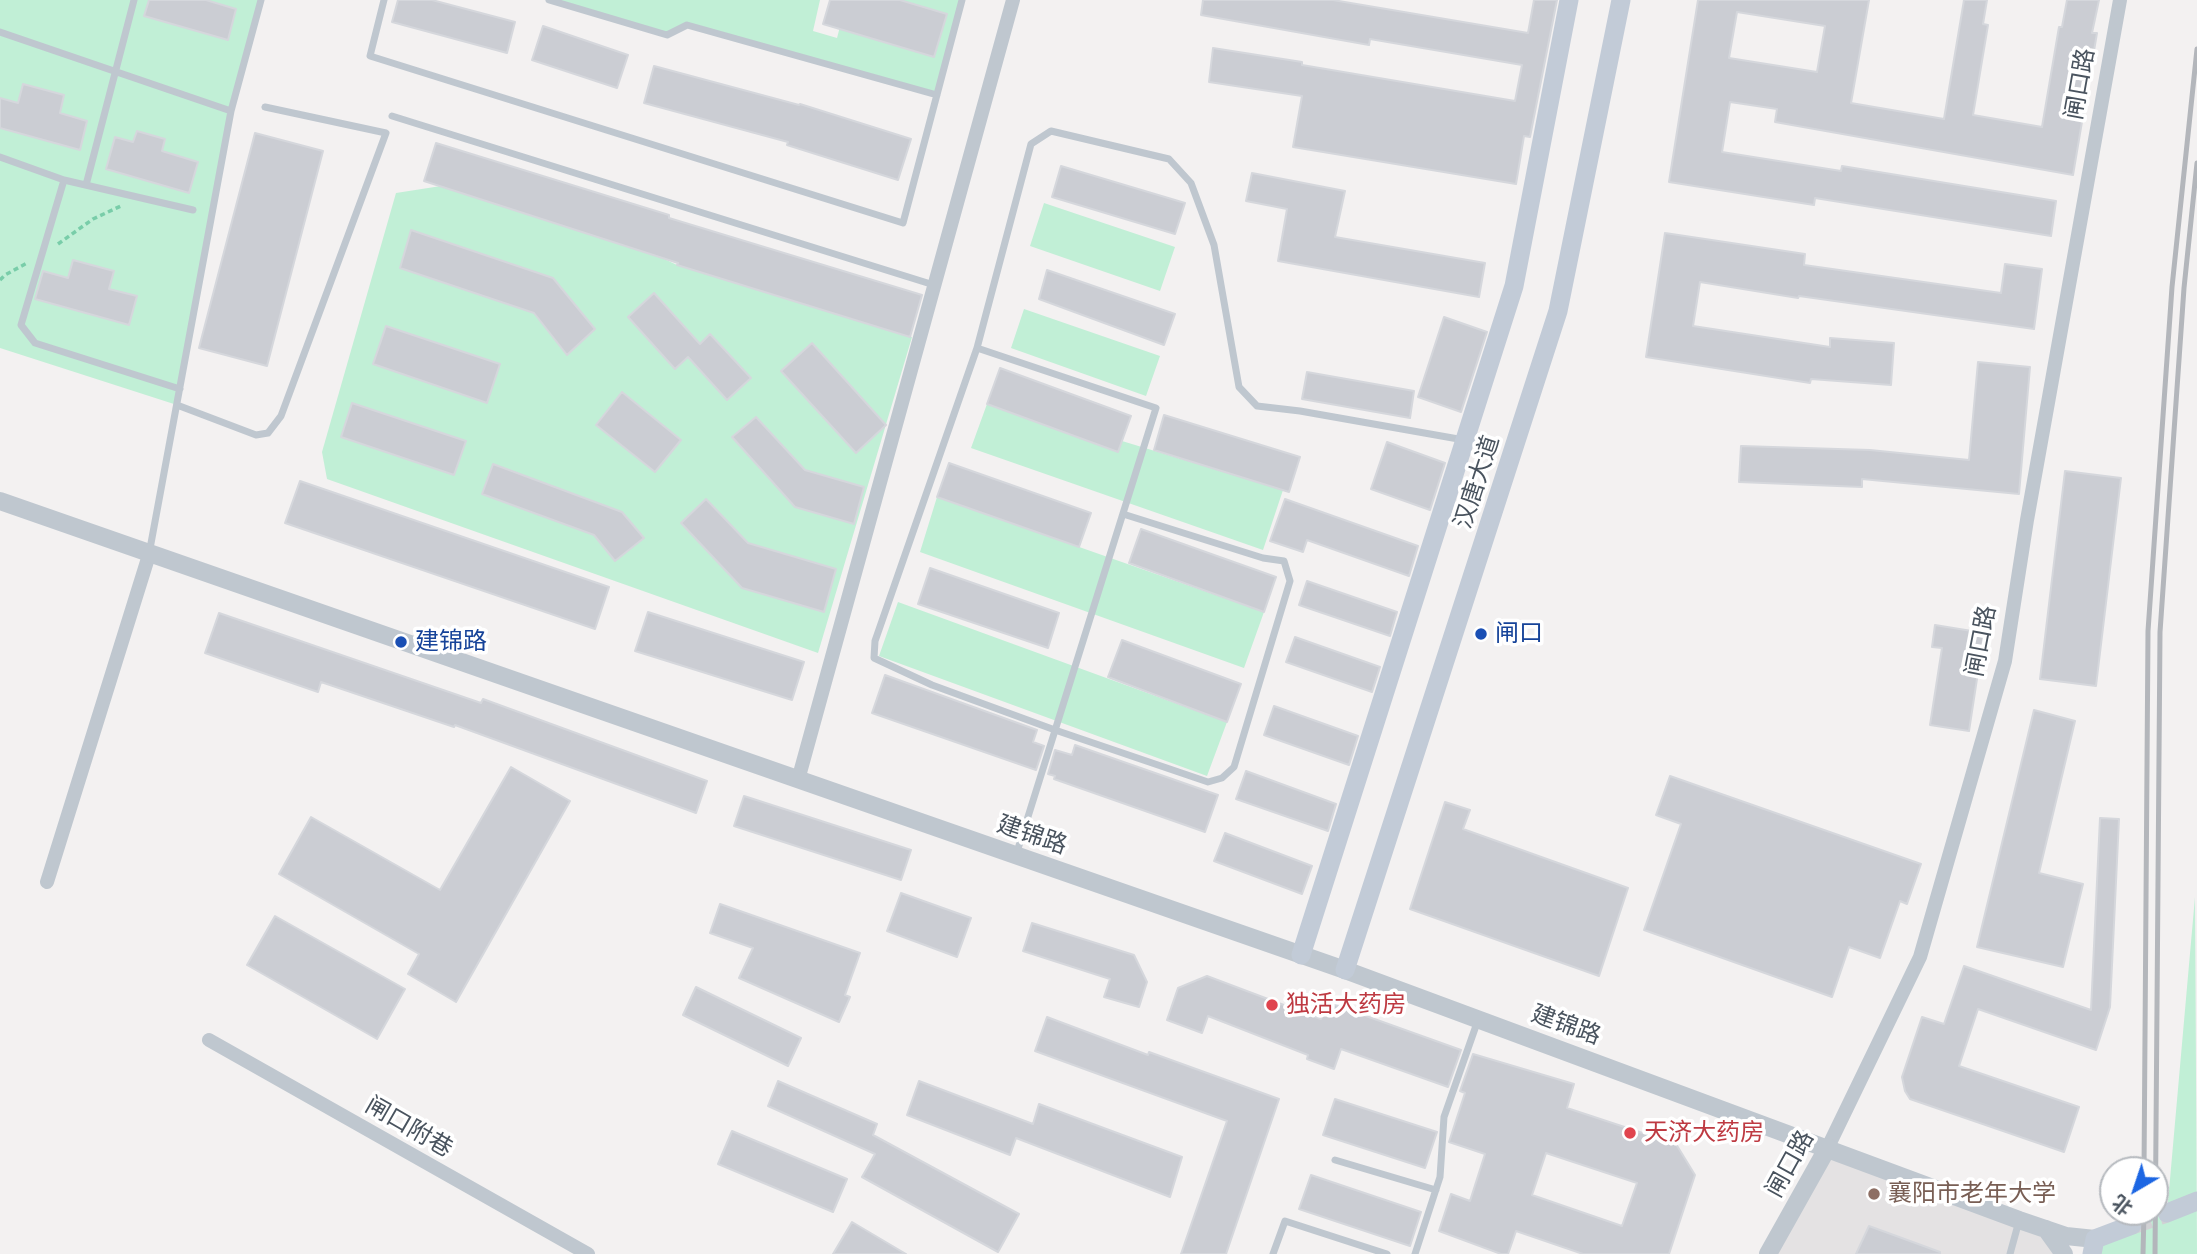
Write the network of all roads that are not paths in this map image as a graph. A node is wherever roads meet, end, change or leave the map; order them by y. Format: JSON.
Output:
{"nodes":[{"id":1,"x":134,"y":0,"type":"edge"},
{"id":2,"x":261,"y":0,"type":"edge"},
{"id":3,"x":384,"y":0,"type":"edge"},
{"id":4,"x":549,"y":0,"type":"edge"},
{"id":5,"x":962,"y":0,"type":"edge"},
{"id":6,"x":1013,"y":0,"type":"edge"},
{"id":7,"x":1569,"y":0,"type":"edge"},
{"id":8,"x":1621,"y":0,"type":"edge"},
{"id":9,"x":2120,"y":0,"type":"edge"},
{"id":10,"x":0,"y":32,"type":"edge"},
{"id":11,"x":115,"y":73,"type":"junction"},
{"id":12,"x":937,"y":95,"type":"junction"},
{"id":13,"x":265,"y":107,"type":"dead end"},
{"id":14,"x":231,"y":111,"type":"junction"},
{"id":15,"x":393,"y":117,"type":"dead end"},
{"id":16,"x":0,"y":157,"type":"edge"},
{"id":17,"x":64,"y":180,"type":"junction"},
{"id":18,"x":86,"y":185,"type":"junction"},
{"id":19,"x":193,"y":210,"type":"dead end"},
{"id":20,"x":935,"y":285,"type":"junction"},
{"id":21,"x":977,"y":348,"type":"junction"},
{"id":22,"x":180,"y":389,"type":"junction"},
{"id":23,"x":177,"y":405,"type":"junction"},
{"id":24,"x":1465,"y":440,"type":"junction"},
{"id":25,"x":0,"y":498,"type":"edge"},
{"id":26,"x":1123,"y":513,"type":"junction"},
{"id":27,"x":35,"y":514,"type":"junction"},
{"id":28,"x":0,"y":517,"type":"edge"},
{"id":29,"x":149,"y":555,"type":"junction"},
{"id":30,"x":1055,"y":730,"type":"junction"},
{"id":31,"x":798,"y":780,"type":"junction"},
{"id":32,"x":1016,"y":856,"type":"junction"},
{"id":33,"x":47,"y":882,"type":"dead end"},
{"id":34,"x":1301,"y":955,"type":"junction"},
{"id":35,"x":1345,"y":970,"type":"junction"},
{"id":36,"x":1479,"y":1019,"type":"junction"},
{"id":37,"x":209,"y":1040,"type":"dead end"},
{"id":38,"x":1828,"y":1147,"type":"junction"},
{"id":39,"x":1335,"y":1160,"type":"dead end"},
{"id":40,"x":1436,"y":1191,"type":"junction"},
{"id":41,"x":2197,"y":1201,"type":"edge"},
{"id":42,"x":2169,"y":1212,"type":"tunnel mouth"},
{"id":43,"x":2019,"y":1220,"type":"junction"},
{"id":44,"x":2130,"y":1226,"type":"tunnel mouth"},
{"id":45,"x":2044,"y":1227,"type":"junction"},
{"id":46,"x":2094,"y":1246,"type":"edge"},
{"id":47,"x":1418,"y":1253,"type":"edge"},
{"id":48,"x":588,"y":1254,"type":"edge"},
{"id":49,"x":1273,"y":1254,"type":"edge"},
{"id":50,"x":1387,"y":1254,"type":"edge"},
{"id":51,"x":1768,"y":1254,"type":"edge"},
{"id":52,"x":2010,"y":1254,"type":"edge"},
{"id":53,"x":2064,"y":1254,"type":"edge"}],
"edges":[{"from":1,"to":11,"type":"lane"},
{"from":2,"to":14,"type":"lane"},
{"from":3,"to":12,"type":"lane"},
{"from":4,"to":12,"type":"lane"},
{"from":5,"to":12,"type":"lane"},
{"from":6,"to":20,"type":"street"},
{"from":7,"to":24,"type":"main road","name":"汉唐大道"},
{"from":8,"to":35,"type":"main road","name":"汉唐大道"},
{"from":9,"to":38,"type":"street","name":"闸口路"},
{"from":10,"to":11,"type":"lane"},
{"from":11,"to":14,"type":"lane"},
{"from":11,"to":18,"type":"lane"},
{"from":13,"to":23,"type":"lane"},
{"from":14,"to":22,"type":"lane"},
{"from":15,"to":20,"type":"lane"},
{"from":16,"to":17,"type":"lane"},
{"from":17,"to":18,"type":"lane"},
{"from":17,"to":22,"type":"lane"},
{"from":18,"to":19,"type":"lane"},
{"from":20,"to":31,"type":"street"},
{"from":21,"to":24,"type":"lane"},
{"from":21,"to":26,"type":"lane"},
{"from":21,"to":30,"type":"lane"},
{"from":22,"to":23,"type":"lane"},
{"from":23,"to":29,"type":"lane"},
{"from":24,"to":34,"type":"main road","name":"汉唐大道"},
{"from":25,"to":27,"type":"street","name":"建锦路"},
{"from":26,"to":30,"type":"lane"},
{"from":26,"to":30,"type":"lane"},
{"from":27,"to":28,"type":"street"},
{"from":27,"to":29,"type":"street","name":"建锦路"},
{"from":29,"to":31,"type":"street","name":"建锦路"},
{"from":29,"to":33,"type":"street"},
{"from":30,"to":32,"type":"lane"},
{"from":31,"to":32,"type":"street","name":"建锦路"},
{"from":32,"to":34,"type":"street","name":"建锦路"},
{"from":34,"to":35,"type":"street","name":"建锦路"},
{"from":35,"to":36,"type":"street","name":"建锦路"},
{"from":36,"to":38,"type":"street","name":"建锦路"},
{"from":36,"to":40,"type":"lane"},
{"from":37,"to":48,"type":"street","name":"闸口附巷"},
{"from":38,"to":43,"type":"street","name":"建锦路"},
{"from":38,"to":51,"type":"street","name":"闸口路"},
{"from":39,"to":40,"type":"lane"},
{"from":40,"to":47,"type":"lane"},
{"from":41,"to":42,"type":"main road"},
{"from":43,"to":45,"type":"street","name":"建锦路"},
{"from":43,"to":52,"type":"lane"},
{"from":44,"to":46,"type":"main road"},
{"from":45,"to":46,"type":"street","name":"建锦路"},
{"from":45,"to":53,"type":"street"},
{"from":49,"to":50,"type":"lane"}]}
